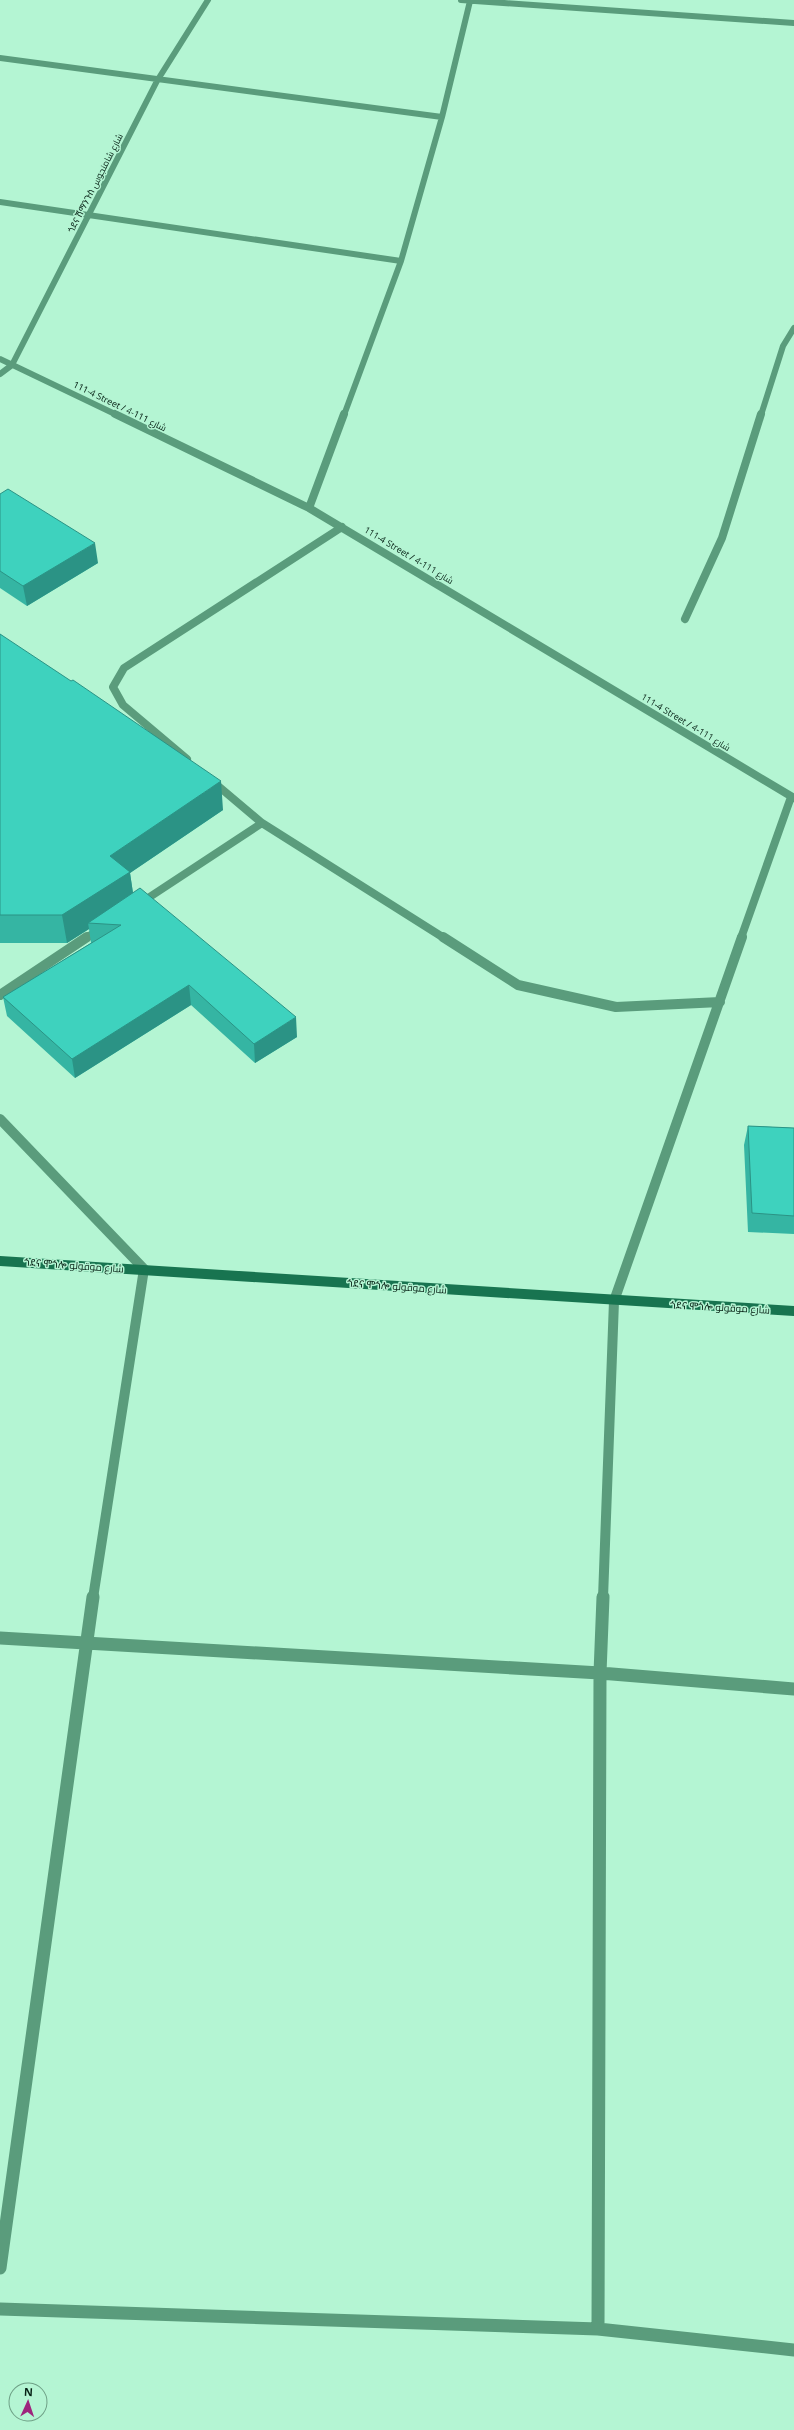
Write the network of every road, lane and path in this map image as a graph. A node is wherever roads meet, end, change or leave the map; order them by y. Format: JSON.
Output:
{"nodes":[{"id":1,"x":208,"y":0,"type":"edge"},
{"id":2,"x":461,"y":0,"type":"edge"},
{"id":3,"x":470,"y":0,"type":"edge"},
{"id":4,"x":794,"y":23,"type":"edge"},
{"id":5,"x":0,"y":58,"type":"edge"},
{"id":6,"x":157,"y":81,"type":"junction"},
{"id":7,"x":442,"y":117,"type":"junction"},
{"id":8,"x":0,"y":202,"type":"edge"},
{"id":9,"x":90,"y":215,"type":"junction"},
{"id":10,"x":401,"y":261,"type":"junction"},
{"id":11,"x":794,"y":328,"type":"edge"},
{"id":12,"x":0,"y":359,"type":"edge"},
{"id":13,"x":12,"y":365,"type":"junction"},
{"id":14,"x":0,"y":374,"type":"edge"},
{"id":15,"x":309,"y":508,"type":"junction"},
{"id":16,"x":342,"y":527,"type":"junction"},
{"id":17,"x":685,"y":619,"type":"dead end"},
{"id":18,"x":793,"y":798,"type":"edge"},
{"id":19,"x":262,"y":824,"type":"junction"},
{"id":20,"x":131,"y":909,"type":"edge"},
{"id":21,"x":112,"y":922,"type":"edge"},
{"id":22,"x":0,"y":995,"type":"edge"},
{"id":23,"x":720,"y":1002,"type":"junction"},
{"id":24,"x":0,"y":1119,"type":"edge"},
{"id":25,"x":0,"y":1261,"type":"edge"},
{"id":26,"x":144,"y":1270,"type":"junction"},
{"id":27,"x":614,"y":1301,"type":"junction"},
{"id":28,"x":794,"y":1311,"type":"edge"},
{"id":29,"x":0,"y":1638,"type":"edge"},
{"id":30,"x":86,"y":1644,"type":"junction"},
{"id":31,"x":600,"y":1673,"type":"junction"},
{"id":32,"x":794,"y":1689,"type":"edge"},
{"id":33,"x":0,"y":2268,"type":"edge"},
{"id":34,"x":0,"y":2309,"type":"edge"},
{"id":35,"x":598,"y":2329,"type":"junction"},
{"id":36,"x":794,"y":2350,"type":"edge"}],
"edges":[{"from":1,"to":6,"type":"street","name":"ጎደና ሽማንጉስ شارع شامنجوس"},
{"from":2,"to":3,"type":"street"},
{"from":3,"to":4,"type":"street"},
{"from":3,"to":7,"type":"street"},
{"from":5,"to":6,"type":"street"},
{"from":6,"to":7,"type":"street"},
{"from":6,"to":9,"type":"street","name":"ጎደና ሽማንጉስ شارع شامنجوس"},
{"from":7,"to":10,"type":"street"},
{"from":8,"to":9,"type":"street"},
{"from":9,"to":10,"type":"street"},
{"from":9,"to":13,"type":"street","name":"ጎደና ሽማንጉስ شارع شامنجوس"},
{"from":10,"to":15,"type":"street"},
{"from":11,"to":17,"type":"street"},
{"from":12,"to":13,"type":"street","name":"111-4 Street / شارع 111-4"},
{"from":13,"to":14,"type":"street","name":"ጎደና ሽማንጉስ شارع شامنجوس"},
{"from":13,"to":15,"type":"street","name":"111-4 Street / شارع 111-4"},
{"from":15,"to":16,"type":"street","name":"111-4 Street / شارع 111-4"},
{"from":16,"to":18,"type":"street","name":"111-4 Street / شارع 111-4"},
{"from":16,"to":19,"type":"street"},
{"from":18,"to":23,"type":"street"},
{"from":19,"to":20,"type":"street"},
{"from":19,"to":23,"type":"street"},
{"from":21,"to":22,"type":"street"},
{"from":23,"to":27,"type":"street"},
{"from":24,"to":26,"type":"street"},
{"from":25,"to":26,"type":"street","name":"ጎደና ሞጎሎ شارع موقولو"},
{"from":26,"to":27,"type":"street","name":"ጎደና ሞጎሎ شارع موقولو"},
{"from":26,"to":30,"type":"street"},
{"from":27,"to":28,"type":"street","name":"ጎደና ሞጎሎ شارع موقولو"},
{"from":27,"to":31,"type":"street"},
{"from":29,"to":30,"type":"street"},
{"from":30,"to":31,"type":"street"},
{"from":30,"to":33,"type":"street"},
{"from":31,"to":32,"type":"street"},
{"from":31,"to":35,"type":"street"},
{"from":34,"to":35,"type":"street"},
{"from":35,"to":36,"type":"street"}]}
